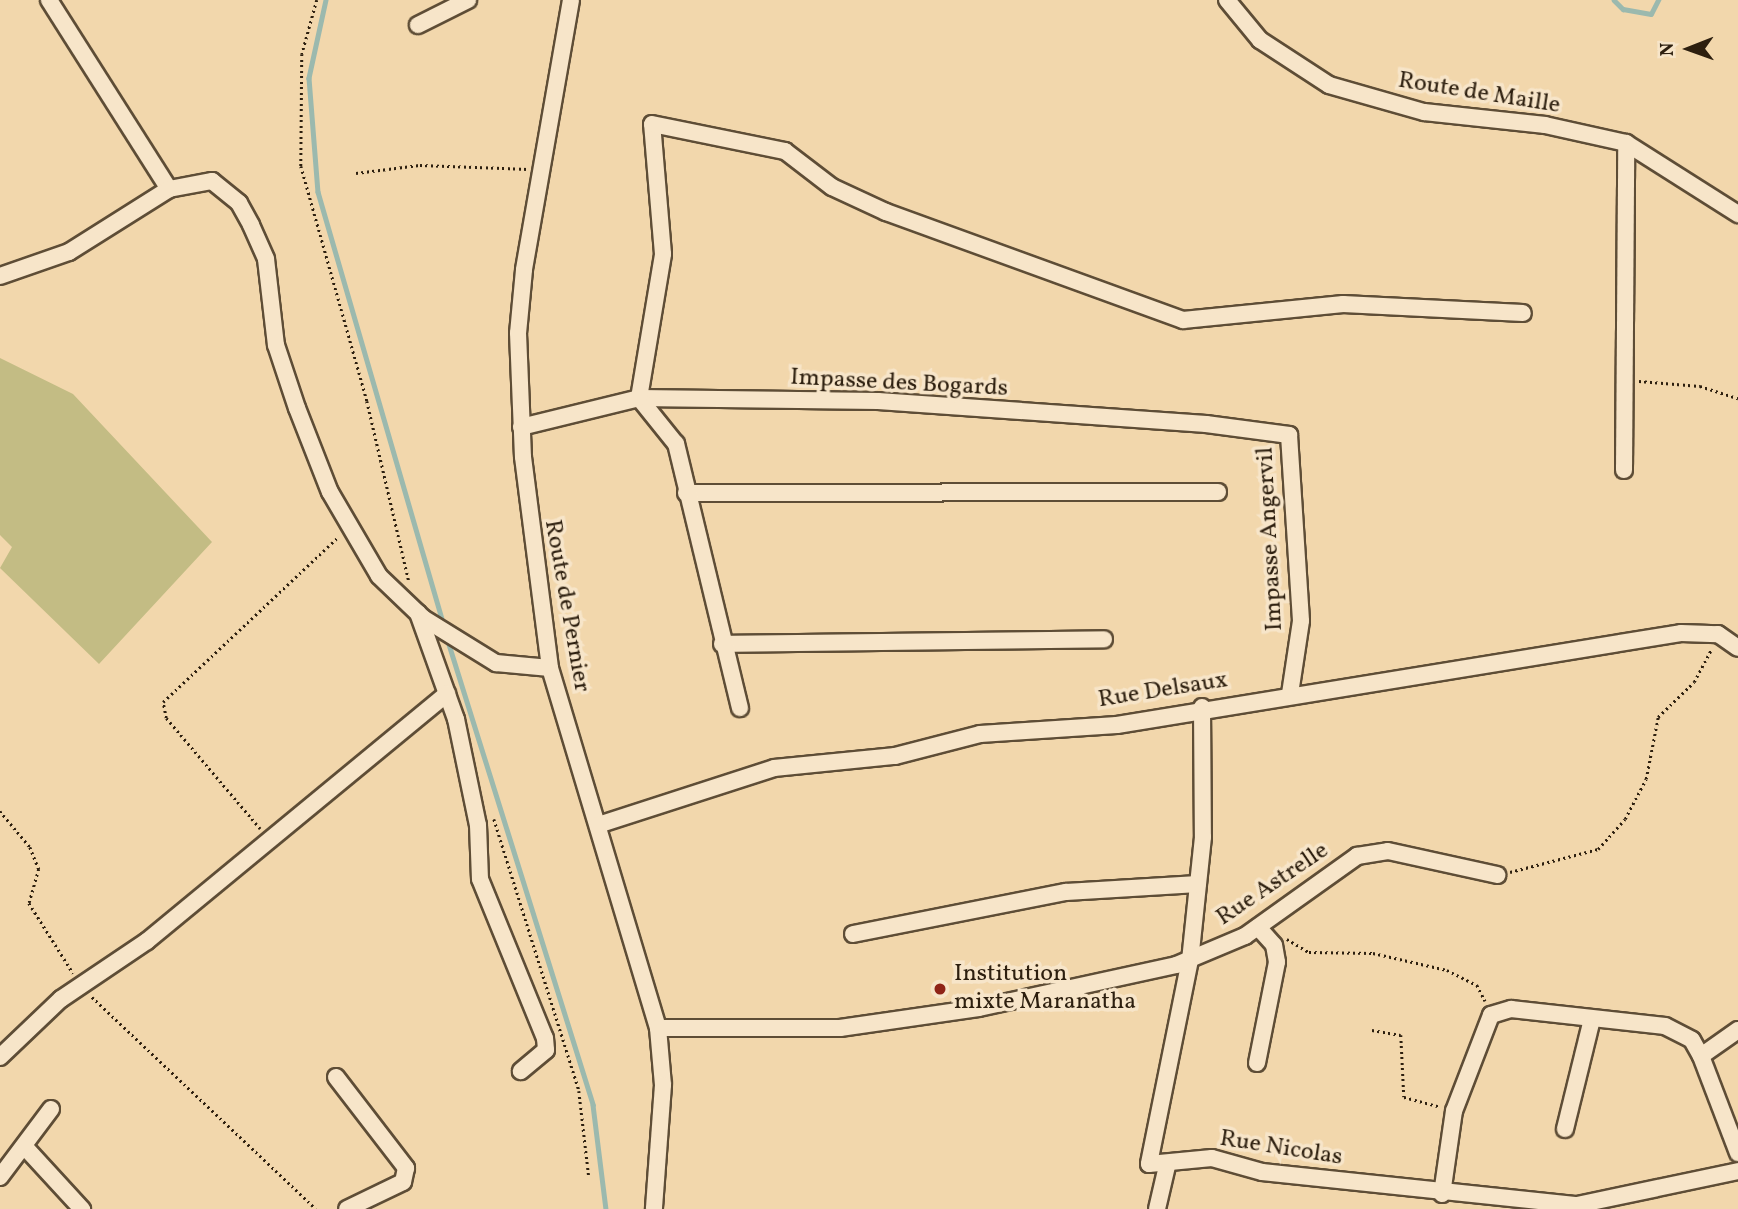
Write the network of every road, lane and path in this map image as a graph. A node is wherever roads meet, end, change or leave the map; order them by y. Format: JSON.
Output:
{"nodes":[{"id":1,"x":49,"y":0,"type":"edge"},
{"id":2,"x":317,"y":0,"type":"edge"},
{"id":3,"x":468,"y":0,"type":"edge"},
{"id":4,"x":571,"y":0,"type":"edge"},
{"id":5,"x":1227,"y":0,"type":"edge"},
{"id":6,"x":418,"y":25,"type":"dead end"},
{"id":7,"x":1626,"y":143,"type":"junction"},
{"id":8,"x":542,"y":170,"type":"junction"},
{"id":9,"x":356,"y":173,"type":"dead end"},
{"id":10,"x":169,"y":189,"type":"junction"},
{"id":11,"x":1738,"y":214,"type":"edge"},
{"id":12,"x":3,"y":272,"type":"edge"},
{"id":13,"x":1523,"y":313,"type":"dead end"},
{"id":14,"x":1625,"y":382,"type":"junction"},
{"id":15,"x":639,"y":398,"type":"junction"},
{"id":16,"x":1738,"y":398,"type":"edge"},
{"id":17,"x":522,"y":427,"type":"junction"},
{"id":18,"x":1277,"y":434,"type":"joint"},
{"id":19,"x":1624,"y":470,"type":"dead end"},
{"id":20,"x":1218,"y":492,"type":"dead end"},
{"id":21,"x":686,"y":493,"type":"junction"},
{"id":22,"x":350,"y":526,"type":"junction"},
{"id":23,"x":421,"y":615,"type":"junction"},
{"id":24,"x":1718,"y":634,"type":"junction"},
{"id":25,"x":1104,"y":639,"type":"dead end"},
{"id":26,"x":722,"y":644,"type":"junction"},
{"id":27,"x":1738,"y":648,"type":"edge"},
{"id":28,"x":550,"y":668,"type":"junction"},
{"id":29,"x":447,"y":694,"type":"junction"},
{"id":30,"x":1290,"y":694,"type":"junction"},
{"id":31,"x":1202,"y":707,"type":"junction"},
{"id":32,"x":740,"y":708,"type":"dead end"},
{"id":33,"x":0,"y":811,"type":"edge"},
{"id":34,"x":492,"y":814,"type":"dead end"},
{"id":35,"x":598,"y":825,"type":"junction"},
{"id":36,"x":271,"y":842,"type":"junction"},
{"id":37,"x":1497,"y":875,"type":"joint"},
{"id":38,"x":1198,"y":884,"type":"junction"},
{"id":39,"x":1258,"y":927,"type":"junction"},
{"id":40,"x":853,"y":934,"type":"dead end"},
{"id":41,"x":1309,"y":952,"type":"dead end"},
{"id":42,"x":1190,"y":960,"type":"junction"},
{"id":43,"x":81,"y":985,"type":"junction"},
{"id":44,"x":1492,"y":1015,"type":"junction"},
{"id":45,"x":1592,"y":1019,"type":"junction"},
{"id":46,"x":658,"y":1028,"type":"junction"},
{"id":47,"x":1372,"y":1030,"type":"dead end"},
{"id":48,"x":1738,"y":1030,"type":"edge"},
{"id":49,"x":1702,"y":1056,"type":"junction"},
{"id":50,"x":0,"y":1058,"type":"edge"},
{"id":51,"x":1257,"y":1063,"type":"dead end"},
{"id":52,"x":521,"y":1071,"type":"dead end"},
{"id":53,"x":336,"y":1077,"type":"dead end"},
{"id":54,"x":51,"y":1109,"type":"dead end"},
{"id":55,"x":1454,"y":1111,"type":"junction"},
{"id":56,"x":1565,"y":1129,"type":"dead end"},
{"id":57,"x":24,"y":1146,"type":"junction"},
{"id":58,"x":1738,"y":1153,"type":"edge"},
{"id":59,"x":1167,"y":1166,"type":"junction"},
{"id":60,"x":1738,"y":1171,"type":"edge"},
{"id":61,"x":0,"y":1177,"type":"edge"},
{"id":62,"x":589,"y":1178,"type":"dead end"},
{"id":63,"x":1442,"y":1194,"type":"junction"},
{"id":64,"x":82,"y":1209,"type":"edge"},
{"id":65,"x":316,"y":1209,"type":"edge"},
{"id":66,"x":347,"y":1209,"type":"edge"},
{"id":67,"x":654,"y":1209,"type":"edge"},
{"id":68,"x":1157,"y":1209,"type":"edge"}],
"edges":[{"from":1,"to":10,"type":"street"},
{"from":2,"to":23,"type":"path"},
{"from":3,"to":6,"type":"street"},
{"from":4,"to":8,"type":"street","name":"Route de Pernier"},
{"from":5,"to":7,"type":"street","name":"Route de Maille"},
{"from":7,"to":11,"type":"street","name":"Route de Maille"},
{"from":7,"to":14,"type":"street"},
{"from":8,"to":9,"type":"path"},
{"from":8,"to":17,"type":"street","name":"Route de Pernier"},
{"from":10,"to":12,"type":"street"},
{"from":10,"to":22,"type":"street"},
{"from":13,"to":15,"type":"street"},
{"from":14,"to":16,"type":"path"},
{"from":14,"to":19,"type":"street"},
{"from":15,"to":17,"type":"street","name":"Impasse des Bogards"},
{"from":15,"to":18,"type":"street","name":"Impasse des Bogards"},
{"from":15,"to":21,"type":"street"},
{"from":17,"to":28,"type":"street","name":"Route de Pernier"},
{"from":18,"to":30,"type":"street","name":"Impasse Angervil"},
{"from":20,"to":21,"type":"street"},
{"from":21,"to":26,"type":"street"},
{"from":22,"to":23,"type":"street"},
{"from":22,"to":36,"type":"path"},
{"from":23,"to":28,"type":"street"},
{"from":23,"to":29,"type":"street"},
{"from":24,"to":27,"type":"street"},
{"from":24,"to":30,"type":"street","name":"Rue Delsaux"},
{"from":24,"to":37,"type":"path"},
{"from":25,"to":26,"type":"street"},
{"from":26,"to":32,"type":"street"},
{"from":28,"to":35,"type":"street","name":"Route de Pernier"},
{"from":29,"to":36,"type":"street"},
{"from":29,"to":52,"type":"street"},
{"from":30,"to":31,"type":"street","name":"Rue Delsaux"},
{"from":31,"to":35,"type":"street","name":"Rue Delsaux"},
{"from":31,"to":38,"type":"street"},
{"from":33,"to":43,"type":"path"},
{"from":34,"to":62,"type":"path"},
{"from":35,"to":46,"type":"street","name":"Route de Pernier"},
{"from":36,"to":43,"type":"street"},
{"from":37,"to":39,"type":"street","name":"Rue Astrelle"},
{"from":38,"to":40,"type":"street"},
{"from":38,"to":42,"type":"street"},
{"from":39,"to":42,"type":"street","name":"Rue Astrelle"},
{"from":39,"to":51,"type":"street"},
{"from":41,"to":44,"type":"path"},
{"from":42,"to":46,"type":"street","name":"Rue Astrelle"},
{"from":42,"to":59,"type":"street"},
{"from":43,"to":50,"type":"street"},
{"from":43,"to":65,"type":"path"},
{"from":44,"to":45,"type":"street"},
{"from":44,"to":55,"type":"street"},
{"from":45,"to":49,"type":"street"},
{"from":45,"to":56,"type":"street"},
{"from":46,"to":67,"type":"street","name":"Route de Pernier"},
{"from":47,"to":55,"type":"path"},
{"from":48,"to":49,"type":"street"},
{"from":49,"to":58,"type":"street"},
{"from":53,"to":66,"type":"street"},
{"from":54,"to":57,"type":"street"},
{"from":55,"to":63,"type":"street"},
{"from":57,"to":61,"type":"street"},
{"from":57,"to":64,"type":"street"},
{"from":59,"to":63,"type":"street","name":"Rue Nicolas"},
{"from":59,"to":68,"type":"street"},
{"from":60,"to":63,"type":"street","name":"Rue Nicolas"}]}
